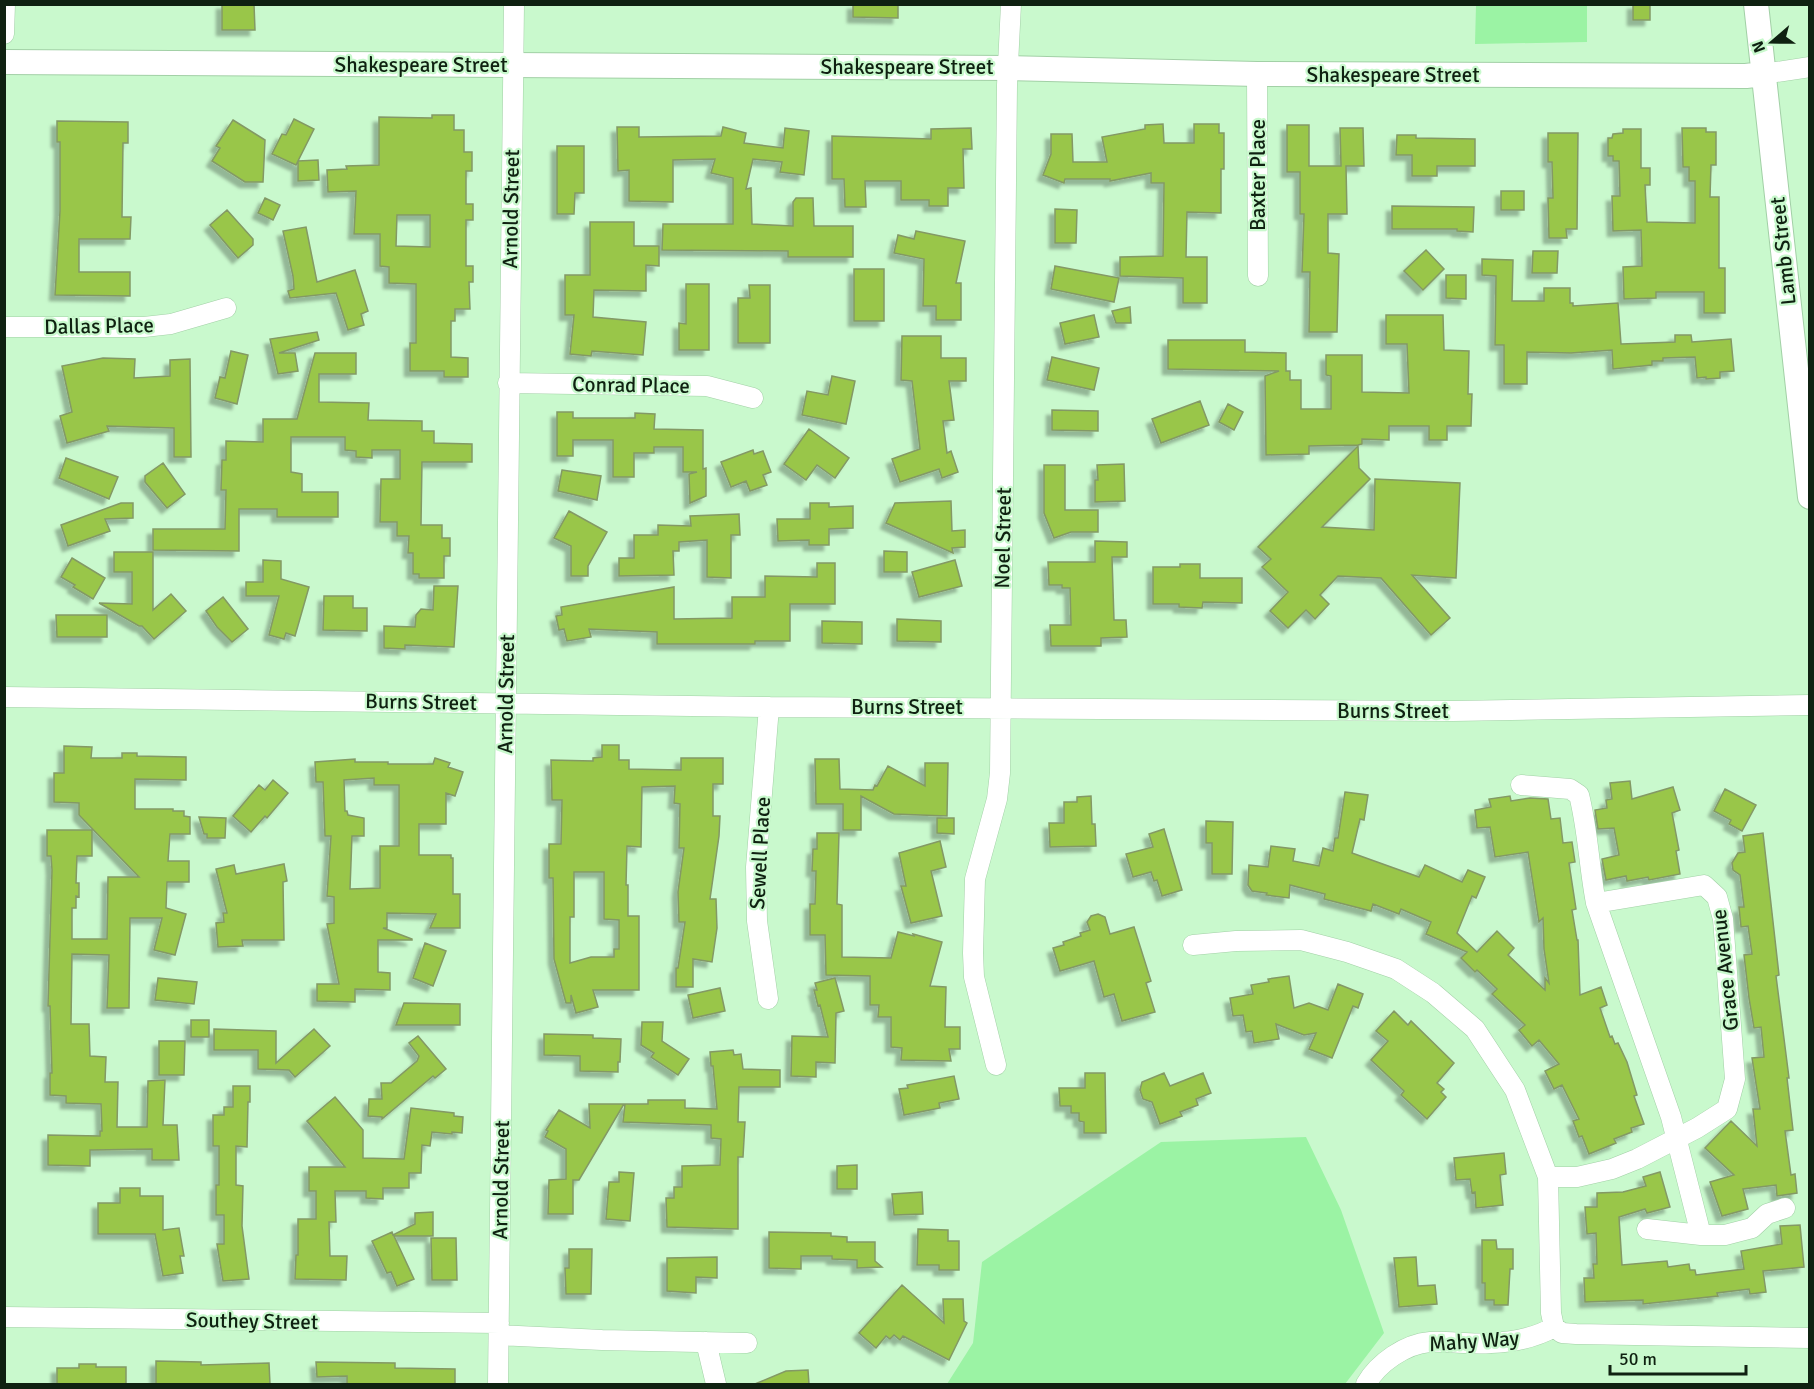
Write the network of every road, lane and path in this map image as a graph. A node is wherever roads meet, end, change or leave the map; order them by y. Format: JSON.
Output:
{"nodes":[{"id":1,"x":5,"y":4,"type":"edge"},
{"id":2,"x":514,"y":4,"type":"edge"},
{"id":3,"x":1011,"y":4,"type":"edge"},
{"id":4,"x":1756,"y":4,"type":"edge"},
{"id":5,"x":4,"y":33,"type":"edge"},
{"id":6,"x":4,"y":56,"type":"edge"},
{"id":7,"x":5,"y":63,"type":"edge"},
{"id":8,"x":513,"y":66,"type":"junction"},
{"id":9,"x":1809,"y":67,"type":"edge"},
{"id":10,"x":1009,"y":68,"type":"junction"},
{"id":11,"x":1257,"y":74,"type":"junction"},
{"id":12,"x":1763,"y":74,"type":"junction"},
{"id":13,"x":1258,"y":276,"type":"dead end"},
{"id":14,"x":226,"y":308,"type":"dead end"},
{"id":15,"x":4,"y":327,"type":"edge"},
{"id":16,"x":508,"y":383,"type":"junction"},
{"id":17,"x":753,"y":398,"type":"dead end"},
{"id":18,"x":1809,"y":496,"type":"edge"},
{"id":19,"x":4,"y":697,"type":"edge"},
{"id":20,"x":506,"y":703,"type":"junction"},
{"id":21,"x":1809,"y":705,"type":"edge"},
{"id":22,"x":769,"y":707,"type":"junction"},
{"id":23,"x":1002,"y":707,"type":"junction"},
{"id":24,"x":1521,"y":785,"type":"dead end"},
{"id":25,"x":1596,"y":903,"type":"junction"},
{"id":26,"x":1193,"y":945,"type":"dead end"},
{"id":27,"x":768,"y":999,"type":"dead end"},
{"id":28,"x":996,"y":1065,"type":"dead end"},
{"id":29,"x":1675,"y":1139,"type":"junction"},
{"id":30,"x":1548,"y":1177,"type":"junction"},
{"id":31,"x":1785,"y":1208,"type":"dead end"},
{"id":32,"x":1647,"y":1229,"type":"dead end"},
{"id":33,"x":1701,"y":1235,"type":"junction"},
{"id":34,"x":4,"y":1317,"type":"edge"},
{"id":35,"x":1554,"y":1327,"type":"junction"},
{"id":36,"x":499,"y":1329,"type":"junction"},
{"id":37,"x":1809,"y":1338,"type":"edge"},
{"id":38,"x":706,"y":1342,"type":"junction"},
{"id":39,"x":747,"y":1343,"type":"dead end"},
{"id":40,"x":498,"y":1384,"type":"edge"},
{"id":41,"x":716,"y":1384,"type":"edge"},
{"id":42,"x":1366,"y":1384,"type":"edge"}],
"edges":[{"from":1,"to":5,"type":"street"},
{"from":2,"to":8,"type":"street","name":"Arnold Street"},
{"from":3,"to":10,"type":"street","name":"Noel Street"},
{"from":4,"to":12,"type":"street","name":"Lamb Street"},
{"from":6,"to":7,"type":"street"},
{"from":7,"to":8,"type":"street","name":"Shakespeare Street"},
{"from":8,"to":10,"type":"street","name":"Shakespeare Street"},
{"from":8,"to":16,"type":"street","name":"Arnold Street"},
{"from":9,"to":12,"type":"street","name":"Shakespeare Street"},
{"from":10,"to":11,"type":"street","name":"Shakespeare Street"},
{"from":10,"to":23,"type":"street","name":"Noel Street"},
{"from":11,"to":12,"type":"street","name":"Shakespeare Street"},
{"from":11,"to":13,"type":"street","name":"Baxter Place"},
{"from":12,"to":18,"type":"street","name":"Lamb Street"},
{"from":14,"to":15,"type":"street","name":"Dallas Place"},
{"from":16,"to":17,"type":"street","name":"Conrad Place"},
{"from":16,"to":20,"type":"street","name":"Arnold Street"},
{"from":19,"to":20,"type":"street","name":"Burns Street"},
{"from":20,"to":22,"type":"street","name":"Burns Street"},
{"from":20,"to":36,"type":"street","name":"Arnold Street"},
{"from":21,"to":23,"type":"street","name":"Burns Street"},
{"from":22,"to":23,"type":"street","name":"Burns Street"},
{"from":22,"to":27,"type":"street","name":"Sewell Place"},
{"from":23,"to":28,"type":"street","name":"Noel Street"},
{"from":24,"to":25,"type":"street"},
{"from":25,"to":29,"type":"street"},
{"from":25,"to":29,"type":"street","name":"Grace Avenue"},
{"from":26,"to":30,"type":"street"},
{"from":29,"to":30,"type":"street","name":"Grace Avenue"},
{"from":29,"to":33,"type":"street"},
{"from":30,"to":35,"type":"street"},
{"from":31,"to":33,"type":"street"},
{"from":32,"to":33,"type":"street"},
{"from":34,"to":36,"type":"street","name":"Southey Street"},
{"from":35,"to":37,"type":"street"},
{"from":35,"to":42,"type":"street","name":"Mahy Way"},
{"from":36,"to":38,"type":"street","name":"Southey Street"},
{"from":36,"to":40,"type":"street","name":"Arnold Street"},
{"from":38,"to":39,"type":"street","name":"Southey Street"},
{"from":38,"to":41,"type":"street"}]}
